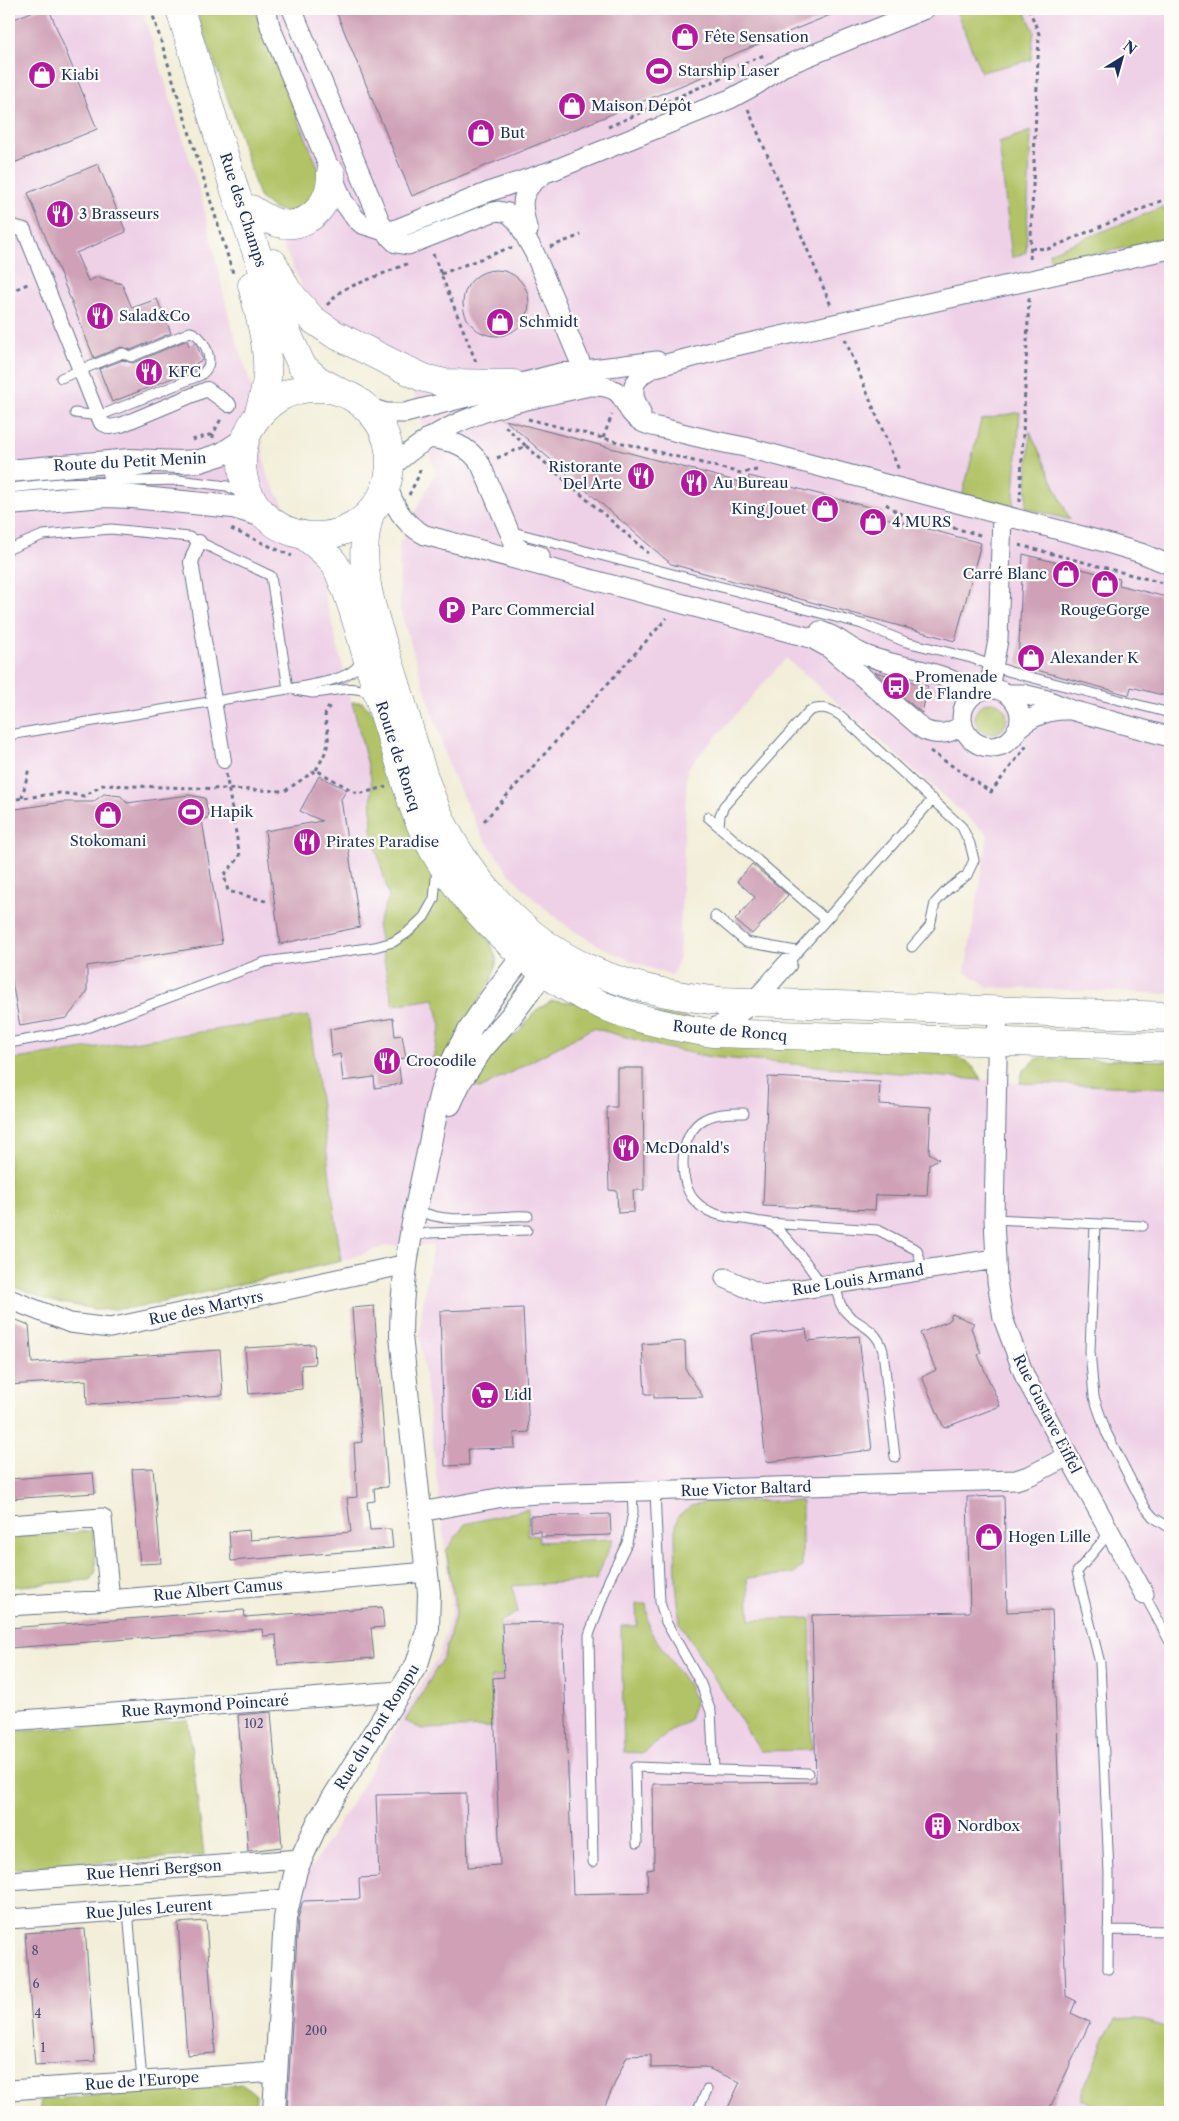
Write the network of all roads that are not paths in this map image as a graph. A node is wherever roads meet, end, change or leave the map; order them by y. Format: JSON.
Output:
{"nodes":[{"id":1,"x":166,"y":9,"type":"edge"},
{"id":2,"x":180,"y":9,"type":"edge"},
{"id":3,"x":266,"y":9,"type":"edge"},
{"id":4,"x":292,"y":9,"type":"edge"},
{"id":5,"x":925,"y":9,"type":"edge"},
{"id":6,"x":226,"y":160,"type":"junction"},
{"id":7,"x":331,"y":173,"type":"junction"},
{"id":8,"x":543,"y":175,"type":"junction"},
{"id":9,"x":250,"y":209,"type":"junction"},
{"id":10,"x":9,"y":226,"type":"edge"},
{"id":11,"x":384,"y":231,"type":"junction"},
{"id":12,"x":1170,"y":249,"type":"edge"},
{"id":13,"x":535,"y":254,"type":"junction"},
{"id":14,"x":683,"y":359,"type":"junction"},
{"id":15,"x":583,"y":369,"type":"junction"},
{"id":16,"x":80,"y":370,"type":"junction"},
{"id":17,"x":61,"y":378,"type":"dead end"},
{"id":18,"x":513,"y":384,"type":"junction"},
{"id":19,"x":338,"y":391,"type":"junction"},
{"id":20,"x":229,"y":405,"type":"road end"},
{"id":21,"x":367,"y":408,"type":"junction"},
{"id":22,"x":75,"y":413,"type":"dead end"},
{"id":23,"x":98,"y":416,"type":"junction"},
{"id":24,"x":252,"y":426,"type":"junction"},
{"id":25,"x":655,"y":426,"type":"junction"},
{"id":26,"x":428,"y":438,"type":"junction"},
{"id":27,"x":190,"y":462,"type":"junction"},
{"id":28,"x":9,"y":471,"type":"edge"},
{"id":29,"x":388,"y":476,"type":"junction"},
{"id":30,"x":60,"y":483,"type":"junction"},
{"id":31,"x":9,"y":488,"type":"edge"},
{"id":32,"x":9,"y":504,"type":"edge"},
{"id":33,"x":259,"y":508,"type":"junction"},
{"id":34,"x":371,"y":511,"type":"junction"},
{"id":35,"x":1011,"y":518,"type":"junction"},
{"id":36,"x":509,"y":531,"type":"junction"},
{"id":37,"x":303,"y":535,"type":"junction"},
{"id":38,"x":199,"y":542,"type":"junction"},
{"id":39,"x":9,"y":550,"type":"edge"},
{"id":40,"x":1170,"y":565,"type":"edge"},
{"id":41,"x":364,"y":648,"type":"junction"},
{"id":42,"x":994,"y":667,"type":"junction"},
{"id":43,"x":288,"y":689,"type":"junction"},
{"id":44,"x":980,"y":692,"type":"junction"},
{"id":45,"x":1008,"y":694,"type":"junction"},
{"id":46,"x":379,"y":700,"type":"junction"},
{"id":47,"x":215,"y":701,"type":"junction"},
{"id":48,"x":1070,"y":710,"type":"junction"},
{"id":49,"x":1170,"y":713,"type":"edge"},
{"id":50,"x":963,"y":724,"type":"junction"},
{"id":51,"x":9,"y":734,"type":"edge"},
{"id":52,"x":1024,"y":735,"type":"junction"},
{"id":53,"x":1170,"y":737,"type":"edge"},
{"id":54,"x":224,"y":761,"type":"road end"},
{"id":55,"x":933,"y":799,"type":"junction"},
{"id":56,"x":708,"y":817,"type":"dead end"},
{"id":57,"x":719,"y":826,"type":"junction"},
{"id":58,"x":438,"y":857,"type":"junction"},
{"id":59,"x":715,"y":916,"type":"dead end"},
{"id":60,"x":825,"y":919,"type":"junction"},
{"id":61,"x":912,"y":947,"type":"dead end"},
{"id":62,"x":541,"y":954,"type":"junction"},
{"id":63,"x":792,"y":957,"type":"junction"},
{"id":64,"x":753,"y":1002,"type":"junction"},
{"id":65,"x":998,"y":1011,"type":"junction"},
{"id":66,"x":1170,"y":1016,"type":"edge"},
{"id":67,"x":706,"y":1032,"type":"junction"},
{"id":68,"x":9,"y":1042,"type":"edge"},
{"id":69,"x":998,"y":1042,"type":"junction"},
{"id":70,"x":1170,"y":1047,"type":"edge"},
{"id":71,"x":744,"y":1113,"type":"dead end"},
{"id":72,"x":415,"y":1209,"type":"junction"},
{"id":73,"x":528,"y":1216,"type":"dead end"},
{"id":74,"x":994,"y":1219,"type":"junction"},
{"id":75,"x":768,"y":1223,"type":"junction"},
{"id":76,"x":1095,"y":1224,"type":"junction"},
{"id":77,"x":1143,"y":1226,"type":"dead end"},
{"id":78,"x":527,"y":1230,"type":"dead end"},
{"id":79,"x":410,"y":1237,"type":"junction"},
{"id":80,"x":995,"y":1259,"type":"junction"},
{"id":81,"x":406,"y":1264,"type":"junction"},
{"id":82,"x":923,"y":1270,"type":"junction"},
{"id":83,"x":725,"y":1278,"type":"dead end"},
{"id":84,"x":829,"y":1285,"type":"junction"},
{"id":85,"x":9,"y":1299,"type":"edge"},
{"id":86,"x":1068,"y":1456,"type":"junction"},
{"id":87,"x":895,"y":1457,"type":"dead end"},
{"id":88,"x":632,"y":1492,"type":"junction"},
{"id":89,"x":655,"y":1492,"type":"junction"},
{"id":90,"x":420,"y":1512,"type":"junction"},
{"id":91,"x":9,"y":1525,"type":"edge"},
{"id":92,"x":1170,"y":1528,"type":"edge"},
{"id":93,"x":1110,"y":1532,"type":"junction"},
{"id":94,"x":427,"y":1572,"type":"junction"},
{"id":95,"x":1144,"y":1594,"type":"joint"},
{"id":96,"x":110,"y":1600,"type":"junction"},
{"id":97,"x":9,"y":1606,"type":"edge"},
{"id":98,"x":1170,"y":1642,"type":"edge"},
{"id":99,"x":400,"y":1691,"type":"junction"},
{"id":100,"x":9,"y":1721,"type":"edge"},
{"id":101,"x":714,"y":1770,"type":"junction"},
{"id":102,"x":808,"y":1773,"type":"dead end"},
{"id":103,"x":637,"y":1843,"type":"dead end"},
{"id":104,"x":300,"y":1859,"type":"junction"},
{"id":105,"x":593,"y":1862,"type":"dead end"},
{"id":106,"x":9,"y":1881,"type":"edge"},
{"id":107,"x":288,"y":1899,"type":"junction"},
{"id":108,"x":128,"y":1910,"type":"junction"},
{"id":109,"x":9,"y":1919,"type":"edge"},
{"id":110,"x":1108,"y":1930,"type":"junction"},
{"id":111,"x":1170,"y":1931,"type":"edge"},
{"id":112,"x":1108,"y":1969,"type":"dead end"},
{"id":113,"x":276,"y":2072,"type":"junction"},
{"id":114,"x":142,"y":2081,"type":"junction"},
{"id":115,"x":9,"y":2090,"type":"edge"},
{"id":116,"x":707,"y":2090,"type":"dead end"},
{"id":117,"x":274,"y":2112,"type":"edge"},
{"id":118,"x":697,"y":2112,"type":"edge"}],
"edges":[{"from":1,"to":24,"type":"main road","name":"Rue des Champs"},
{"from":2,"to":6,"type":"main road","name":"Rue des Champs"},
{"from":3,"to":7,"type":"street"},
{"from":4,"to":11,"type":"street"},
{"from":5,"to":8,"type":"street"},
{"from":6,"to":9,"type":"main road"},
{"from":6,"to":19,"type":"main road","name":"Rue des Champs"},
{"from":7,"to":9,"type":"main road"},
{"from":7,"to":11,"type":"street"},
{"from":8,"to":11,"type":"street"},
{"from":8,"to":13,"type":"street"},
{"from":9,"to":18,"type":"main road"},
{"from":10,"to":16,"type":"street"},
{"from":11,"to":13,"type":"street"},
{"from":12,"to":14,"type":"street"},
{"from":13,"to":15,"type":"street"},
{"from":14,"to":15,"type":"street"},
{"from":14,"to":25,"type":"street"},
{"from":15,"to":18,"type":"street"},
{"from":16,"to":17,"type":"lane"},
{"from":16,"to":23,"type":"street"},
{"from":16,"to":23,"type":"lane"},
{"from":18,"to":21,"type":"street"},
{"from":19,"to":21,"type":"main road"},
{"from":19,"to":24,"type":"main road"},
{"from":20,"to":23,"type":"street"},
{"from":21,"to":29,"type":"main road"},
{"from":22,"to":23,"type":"lane"},
{"from":24,"to":27,"type":"street","name":"Route du Petit Menin"},
{"from":24,"to":33,"type":"main road"},
{"from":25,"to":26,"type":"street"},
{"from":25,"to":35,"type":"street"},
{"from":26,"to":29,"type":"street"},
{"from":26,"to":36,"type":"street"},
{"from":27,"to":28,"type":"street","name":"Route du Petit Menin"},
{"from":27,"to":30,"type":"lane"},
{"from":29,"to":34,"type":"main road"},
{"from":29,"to":50,"type":"street"},
{"from":30,"to":31,"type":"lane"},
{"from":30,"to":33,"type":"lane"},
{"from":32,"to":33,"type":"street"},
{"from":33,"to":37,"type":"main road"},
{"from":34,"to":37,"type":"main road"},
{"from":34,"to":62,"type":"main road","name":"Route de Roncq"},
{"from":35,"to":40,"type":"street"},
{"from":35,"to":42,"type":"street"},
{"from":36,"to":42,"type":"lane"},
{"from":36,"to":44,"type":"street"},
{"from":37,"to":41,"type":"main road","name":"Route de Roncq"},
{"from":38,"to":39,"type":"lane"},
{"from":38,"to":43,"type":"lane"},
{"from":38,"to":47,"type":"street"},
{"from":41,"to":43,"type":"lane"},
{"from":41,"to":46,"type":"main road","name":"Route de Roncq"},
{"from":42,"to":44,"type":"street"},
{"from":42,"to":49,"type":"lane"},
{"from":43,"to":46,"type":"lane"},
{"from":43,"to":47,"type":"lane"},
{"from":44,"to":45,"type":"street"},
{"from":44,"to":50,"type":"street"},
{"from":45,"to":48,"type":"street"},
{"from":45,"to":52,"type":"street"},
{"from":46,"to":58,"type":"main road","name":"Route de Roncq"},
{"from":47,"to":51,"type":"lane"},
{"from":47,"to":54,"type":"street"},
{"from":48,"to":52,"type":"street"},
{"from":48,"to":53,"type":"street"},
{"from":50,"to":52,"type":"street"},
{"from":55,"to":57,"type":"lane"},
{"from":55,"to":60,"type":"lane"},
{"from":55,"to":61,"type":"lane"},
{"from":56,"to":57,"type":"lane"},
{"from":57,"to":60,"type":"lane"},
{"from":58,"to":62,"type":"main road","name":"Route de Roncq"},
{"from":58,"to":68,"type":"lane"},
{"from":59,"to":63,"type":"lane"},
{"from":60,"to":63,"type":"lane"},
{"from":62,"to":64,"type":"main road","name":"Route de Roncq"},
{"from":62,"to":67,"type":"main road","name":"Route de Roncq"},
{"from":62,"to":72,"type":"street","name":"Rue du Pont Rompu"},
{"from":63,"to":64,"type":"street"},
{"from":64,"to":65,"type":"main road","name":"Route de Roncq"},
{"from":64,"to":67,"type":"street"},
{"from":65,"to":66,"type":"main road","name":"Route de Roncq"},
{"from":65,"to":69,"type":"street","name":"Rue Gustave Eiffel"},
{"from":67,"to":69,"type":"main road","name":"Route de Roncq"},
{"from":69,"to":70,"type":"main road","name":"Route de Roncq"},
{"from":69,"to":74,"type":"street","name":"Rue Gustave Eiffel"},
{"from":71,"to":75,"type":"lane"},
{"from":72,"to":73,"type":"lane"},
{"from":72,"to":79,"type":"street","name":"Rue du Pont Rompu"},
{"from":74,"to":76,"type":"lane"},
{"from":74,"to":80,"type":"street","name":"Rue Gustave Eiffel"},
{"from":75,"to":82,"type":"lane"},
{"from":75,"to":84,"type":"lane"},
{"from":76,"to":77,"type":"lane"},
{"from":76,"to":92,"type":"lane"},
{"from":78,"to":79,"type":"lane"},
{"from":79,"to":81,"type":"street","name":"Rue du Pont Rompu"},
{"from":80,"to":82,"type":"street","name":"Rue Louis Armand"},
{"from":80,"to":86,"type":"street","name":"Rue Gustave Eiffel"},
{"from":81,"to":85,"type":"street","name":"Rue des Martyrs"},
{"from":81,"to":90,"type":"street","name":"Rue du Pont Rompu"},
{"from":82,"to":84,"type":"street","name":"Rue Louis Armand"},
{"from":83,"to":84,"type":"street","name":"Rue Louis Armand"},
{"from":84,"to":87,"type":"lane"},
{"from":86,"to":89,"type":"street","name":"Rue Victor Baltard"},
{"from":86,"to":93,"type":"street","name":"Rue Gustave Eiffel"},
{"from":88,"to":89,"type":"street","name":"Rue Victor Baltard"},
{"from":88,"to":90,"type":"street","name":"Rue Victor Baltard"},
{"from":88,"to":105,"type":"lane"},
{"from":89,"to":101,"type":"lane"},
{"from":90,"to":94,"type":"street","name":"Rue du Pont Rompu"},
{"from":91,"to":96,"type":"street"},
{"from":93,"to":95,"type":"street","name":"Rue Gustave Eiffel"},
{"from":93,"to":110,"type":"lane"},
{"from":94,"to":96,"type":"street","name":"Rue Albert Camus"},
{"from":94,"to":99,"type":"street","name":"Rue du Pont Rompu"},
{"from":95,"to":98,"type":"lane"},
{"from":96,"to":97,"type":"street","name":"Rue Albert Camus"},
{"from":99,"to":100,"type":"street","name":"Rue Raymond Poincaré"},
{"from":99,"to":104,"type":"street","name":"Rue du Pont Rompu"},
{"from":101,"to":102,"type":"lane"},
{"from":101,"to":103,"type":"lane"},
{"from":104,"to":106,"type":"street","name":"Rue Henri Bergson"},
{"from":104,"to":107,"type":"street","name":"Rue du Pont Rompu"},
{"from":107,"to":108,"type":"street","name":"Rue Jules Leurent"},
{"from":107,"to":113,"type":"street","name":"Rue du Pont Rompu"},
{"from":108,"to":109,"type":"street","name":"Rue Jules Leurent"},
{"from":108,"to":114,"type":"lane"},
{"from":110,"to":111,"type":"lane"},
{"from":110,"to":112,"type":"lane"},
{"from":113,"to":114,"type":"street","name":"Rue de l'Europe"},
{"from":113,"to":117,"type":"street","name":"Rue du Pont Rompu"},
{"from":114,"to":115,"type":"street","name":"Rue de l'Europe"},
{"from":116,"to":118,"type":"lane"}]}
